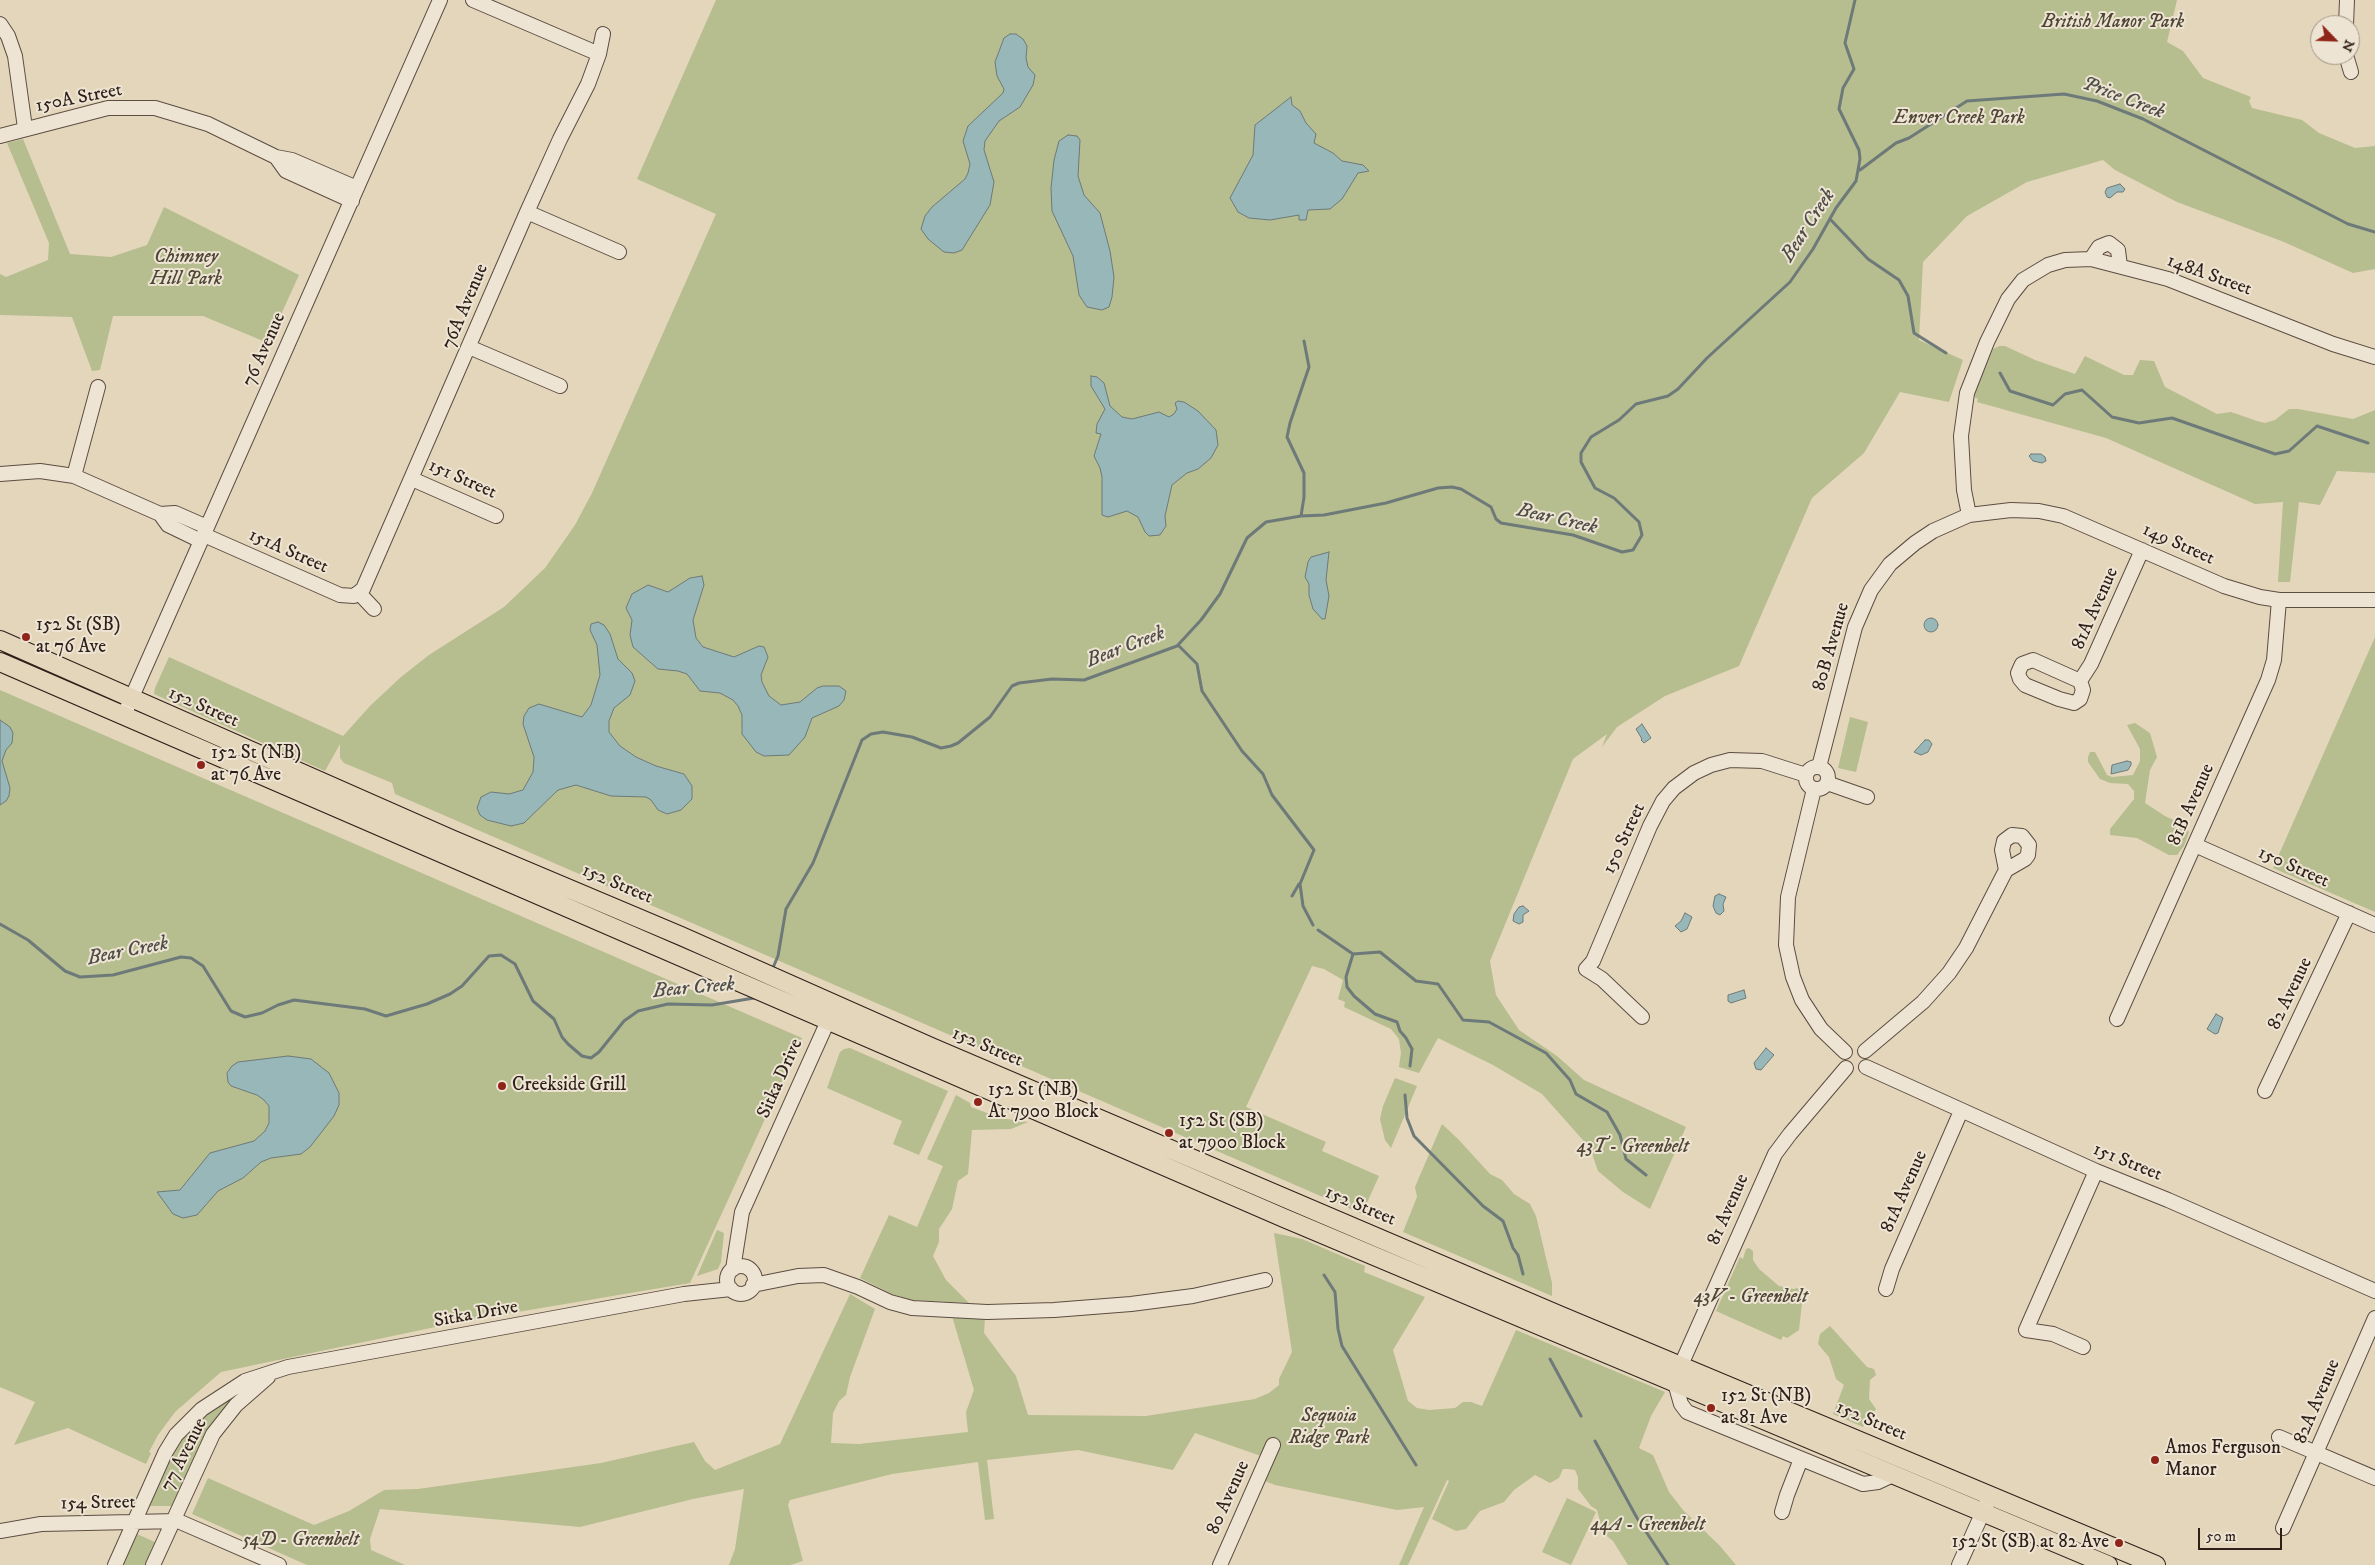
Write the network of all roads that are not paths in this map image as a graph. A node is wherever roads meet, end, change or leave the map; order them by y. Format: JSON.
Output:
{"nodes":[{"id":1,"x":440,"y":0,"type":"edge"},
{"id":2,"x":472,"y":0,"type":"edge"},
{"id":3,"x":2347,"y":0,"type":"edge"},
{"id":4,"x":2346,"y":15,"type":"edge"},
{"id":5,"x":0,"y":24,"type":"edge"},
{"id":6,"x":603,"y":34,"type":"dead end"},
{"id":7,"x":599,"y":54,"type":"junction"},
{"id":8,"x":2349,"y":65,"type":"edge"},
{"id":9,"x":2351,"y":72,"type":"dead end"},
{"id":10,"x":26,"y":128,"type":"junction"},
{"id":11,"x":0,"y":136,"type":"edge"},
{"id":12,"x":276,"y":157,"type":"junction"},
{"id":13,"x":357,"y":188,"type":"junction"},
{"id":14,"x":352,"y":201,"type":"junction"},
{"id":15,"x":528,"y":212,"type":"junction"},
{"id":16,"x":619,"y":252,"type":"dead end"},
{"id":17,"x":2091,"y":259,"type":"junction"},
{"id":18,"x":2120,"y":266,"type":"junction"},
{"id":19,"x":469,"y":347,"type":"junction"},
{"id":20,"x":2375,"y":357,"type":"edge"},
{"id":21,"x":560,"y":386,"type":"dead end"},
{"id":22,"x":98,"y":387,"type":"dead end"},
{"id":23,"x":0,"y":474,"type":"edge"},
{"id":24,"x":74,"y":476,"type":"junction"},
{"id":25,"x":412,"y":479,"type":"junction"},
{"id":26,"x":1969,"y":515,"type":"junction"},
{"id":27,"x":496,"y":516,"type":"dead end"},
{"id":28,"x":204,"y":534,"type":"junction"},
{"id":29,"x":2142,"y":550,"type":"junction"},
{"id":30,"x":359,"y":593,"type":"junction"},
{"id":31,"x":2279,"y":600,"type":"junction"},
{"id":32,"x":2375,"y":600,"type":"edge"},
{"id":33,"x":374,"y":609,"type":"dead end"},
{"id":34,"x":0,"y":640,"type":"edge"},
{"id":35,"x":0,"y":662,"type":"edge"},
{"id":36,"x":2080,"y":681,"type":"dead end"},
{"id":37,"x":131,"y":699,"type":"junction"},
{"id":38,"x":124,"y":715,"type":"junction"},
{"id":39,"x":1819,"y":767,"type":"junction"},
{"id":40,"x":1806,"y":775,"type":"junction"},
{"id":41,"x":1827,"y":783,"type":"junction"},
{"id":42,"x":1814,"y":789,"type":"junction"},
{"id":43,"x":1867,"y":797,"type":"dead end"},
{"id":44,"x":2195,"y":845,"type":"junction"},
{"id":45,"x":2006,"y":870,"type":"dead end"},
{"id":46,"x":2349,"y":913,"type":"junction"},
{"id":47,"x":2375,"y":925,"type":"edge"},
{"id":48,"x":836,"y":1004,"type":"junction"},
{"id":49,"x":1642,"y":1017,"type":"dead end"},
{"id":50,"x":2117,"y":1019,"type":"dead end"},
{"id":51,"x":828,"y":1021,"type":"junction"},
{"id":52,"x":1865,"y":1051,"type":"junction"},
{"id":53,"x":1845,"y":1052,"type":"junction"},
{"id":54,"x":1866,"y":1067,"type":"junction"},
{"id":55,"x":1846,"y":1068,"type":"junction"},
{"id":56,"x":2265,"y":1091,"type":"dead end"},
{"id":57,"x":1961,"y":1111,"type":"junction"},
{"id":58,"x":2096,"y":1171,"type":"junction"},
{"id":59,"x":740,"y":1276,"type":"junction"},
{"id":60,"x":1265,"y":1280,"type":"dead end"},
{"id":61,"x":1886,"y":1289,"type":"dead end"},
{"id":62,"x":2375,"y":1291,"type":"edge"},
{"id":63,"x":2375,"y":1318,"type":"edge"},
{"id":64,"x":2083,"y":1347,"type":"dead end"},
{"id":65,"x":1680,"y":1365,"type":"junction"},
{"id":66,"x":274,"y":1371,"type":"junction"},
{"id":67,"x":1675,"y":1383,"type":"junction"},
{"id":68,"x":2279,"y":1437,"type":"dead end"},
{"id":69,"x":1273,"y":1445,"type":"dead end"},
{"id":70,"x":2316,"y":1453,"type":"junction"},
{"id":71,"x":1801,"y":1459,"type":"junction"},
{"id":72,"x":1893,"y":1475,"type":"junction"},
{"id":73,"x":2375,"y":1478,"type":"edge"},
{"id":74,"x":1990,"y":1495,"type":"junction"},
{"id":75,"x":1782,"y":1512,"type":"dead end"},
{"id":76,"x":1982,"y":1513,"type":"junction"},
{"id":77,"x":134,"y":1522,"type":"junction"},
{"id":78,"x":173,"y":1522,"type":"junction"},
{"id":79,"x":2283,"y":1528,"type":"dead end"},
{"id":80,"x":0,"y":1531,"type":"edge"},
{"id":81,"x":115,"y":1565,"type":"edge"},
{"id":82,"x":153,"y":1565,"type":"edge"},
{"id":83,"x":279,"y":1565,"type":"edge"},
{"id":84,"x":1220,"y":1565,"type":"edge"},
{"id":85,"x":1959,"y":1565,"type":"edge"},
{"id":86,"x":2108,"y":1565,"type":"edge"},
{"id":87,"x":2156,"y":1565,"type":"edge"}],
"edges":[{"from":1,"to":13,"type":"street","name":"76 Avenue"},
{"from":2,"to":7,"type":"street"},
{"from":3,"to":4,"type":"street"},
{"from":5,"to":10,"type":"street"},
{"from":6,"to":7,"type":"street","name":"76A Avenue"},
{"from":7,"to":15,"type":"street","name":"76A Avenue"},
{"from":8,"to":9,"type":"street"},
{"from":10,"to":11,"type":"street","name":"150A Street"},
{"from":10,"to":12,"type":"street","name":"150A Street"},
{"from":12,"to":13,"type":"street","name":"150A Street"},
{"from":12,"to":14,"type":"street","name":"150A Street"},
{"from":13,"to":14,"type":"street","name":"76 Avenue"},
{"from":14,"to":28,"type":"street","name":"76 Avenue"},
{"from":15,"to":16,"type":"street"},
{"from":15,"to":19,"type":"street","name":"76A Avenue"},
{"from":17,"to":18,"type":"street","name":"148A Street"},
{"from":17,"to":18,"type":"street"},
{"from":17,"to":26,"type":"street","name":"148A Street"},
{"from":18,"to":20,"type":"street","name":"148A Street"},
{"from":19,"to":21,"type":"street"},
{"from":19,"to":25,"type":"street","name":"76A Avenue"},
{"from":22,"to":24,"type":"street"},
{"from":23,"to":24,"type":"street","name":"151A Street"},
{"from":24,"to":28,"type":"street","name":"151A Street"},
{"from":25,"to":27,"type":"street","name":"151 Street"},
{"from":25,"to":30,"type":"street","name":"76A Avenue"},
{"from":26,"to":29,"type":"street","name":"149 Street"},
{"from":26,"to":39,"type":"street","name":"80B Avenue"},
{"from":28,"to":30,"type":"street","name":"151A Street"},
{"from":28,"to":37,"type":"street","name":"76 Avenue"},
{"from":29,"to":31,"type":"street","name":"149 Street"},
{"from":29,"to":36,"type":"street","name":"81A Avenue"},
{"from":30,"to":33,"type":"street"},
{"from":31,"to":32,"type":"street","name":"149 Street"},
{"from":31,"to":44,"type":"street","name":"81B Avenue"},
{"from":34,"to":37,"type":"main road","name":"152 Street"},
{"from":35,"to":38,"type":"main road","name":"152 Street"},
{"from":37,"to":38,"type":"street","name":"76 Avenue"},
{"from":37,"to":48,"type":"main road","name":"152 Street"},
{"from":38,"to":51,"type":"main road","name":"152 Street"},
{"from":39,"to":40,"type":"street"},
{"from":39,"to":41,"type":"street"},
{"from":40,"to":42,"type":"street"},
{"from":40,"to":49,"type":"street","name":"150 Street"},
{"from":41,"to":42,"type":"street"},
{"from":41,"to":43,"type":"street"},
{"from":42,"to":53,"type":"street"},
{"from":44,"to":46,"type":"street","name":"150 Street"},
{"from":44,"to":50,"type":"street","name":"81B Avenue"},
{"from":45,"to":52,"type":"street"},
{"from":46,"to":47,"type":"street","name":"150 Street"},
{"from":46,"to":56,"type":"street","name":"82 Avenue"},
{"from":48,"to":51,"type":"street","name":"Sitka Drive"},
{"from":48,"to":65,"type":"main road","name":"152 Street"},
{"from":51,"to":59,"type":"street","name":"Sitka Drive"},
{"from":51,"to":67,"type":"main road","name":"152 Street"},
{"from":52,"to":53,"type":"street"},
{"from":52,"to":54,"type":"street"},
{"from":53,"to":55,"type":"street"},
{"from":54,"to":55,"type":"street"},
{"from":54,"to":57,"type":"street","name":"151 Street"},
{"from":55,"to":65,"type":"street","name":"81 Avenue"},
{"from":57,"to":58,"type":"street","name":"151 Street"},
{"from":57,"to":61,"type":"street","name":"81A Avenue"},
{"from":58,"to":62,"type":"street","name":"151 Street"},
{"from":58,"to":64,"type":"street"},
{"from":59,"to":60,"type":"street"},
{"from":59,"to":66,"type":"street","name":"Sitka Drive"},
{"from":63,"to":70,"type":"street","name":"82A Avenue"},
{"from":65,"to":67,"type":"street","name":"81 Avenue"},
{"from":65,"to":74,"type":"main road","name":"152 Street"},
{"from":66,"to":77,"type":"street","name":"77 Avenue"},
{"from":66,"to":78,"type":"street","name":"77 Avenue"},
{"from":67,"to":71,"type":"street"},
{"from":67,"to":72,"type":"main road","name":"152 Street"},
{"from":68,"to":70,"type":"street"},
{"from":69,"to":84,"type":"street","name":"80 Avenue"},
{"from":70,"to":73,"type":"street"},
{"from":70,"to":79,"type":"street","name":"82A Avenue"},
{"from":71,"to":72,"type":"street"},
{"from":71,"to":75,"type":"street"},
{"from":72,"to":76,"type":"main road","name":"152 Street"},
{"from":74,"to":76,"type":"street"},
{"from":74,"to":87,"type":"main road","name":"152 Street"},
{"from":76,"to":85,"type":"street"},
{"from":76,"to":86,"type":"main road","name":"152 Street"},
{"from":77,"to":78,"type":"street","name":"154 Street"},
{"from":77,"to":80,"type":"street","name":"154 Street"},
{"from":77,"to":81,"type":"street","name":"77 Avenue"},
{"from":78,"to":82,"type":"street","name":"77 Avenue"},
{"from":78,"to":83,"type":"street","name":"154 Street"}]}
